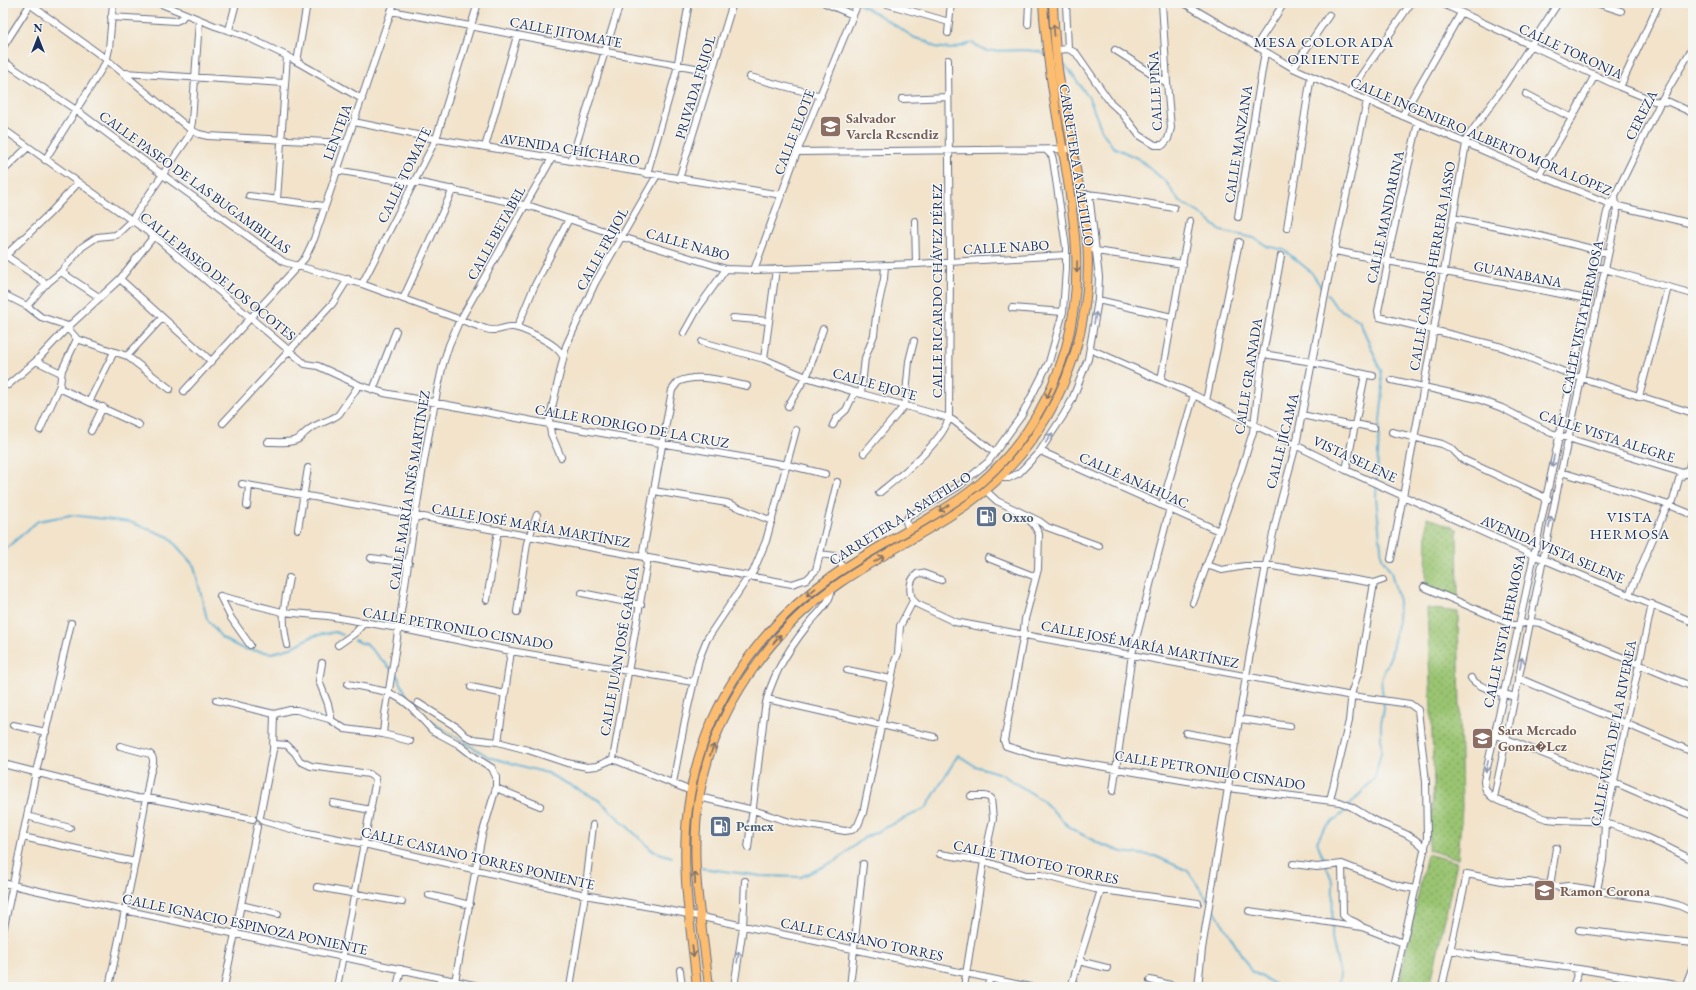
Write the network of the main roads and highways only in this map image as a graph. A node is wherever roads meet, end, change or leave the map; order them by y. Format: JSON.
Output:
{"nodes":[{"id":1,"x":1043,"y":3,"type":"edge"},
{"id":2,"x":1052,"y":3,"type":"edge"},
{"id":3,"x":697,"y":987,"type":"edge"},
{"id":4,"x":709,"y":987,"type":"edge"}],
"edges":[{"from":1,"to":3,"type":"main road","name":"CARRETERA A SALTILLO","one_way":true},
{"from":4,"to":2,"type":"main road","name":"CARRETERA A SALTILLO","one_way":true}]}
